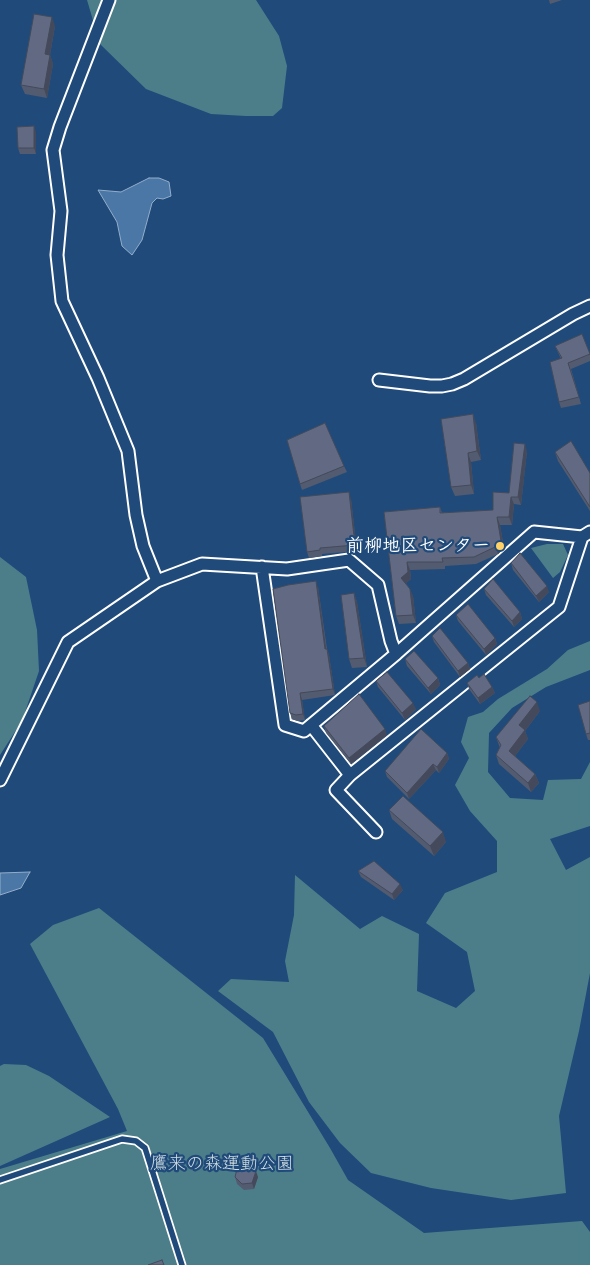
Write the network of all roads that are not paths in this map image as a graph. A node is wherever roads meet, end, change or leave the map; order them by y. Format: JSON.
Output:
{"nodes":[{"id":1,"x":109,"y":0,"type":"edge"},
{"id":2,"x":590,"y":306,"type":"edge"},
{"id":3,"x":379,"y":380,"type":"dead end"},
{"id":4,"x":586,"y":534,"type":"edge"},
{"id":5,"x":262,"y":567,"type":"junction"},
{"id":6,"x":157,"y":581,"type":"junction"},
{"id":7,"x":396,"y":654,"type":"junction"},
{"id":8,"x":311,"y":725,"type":"junction"},
{"id":9,"x":350,"y":775,"type":"junction"},
{"id":10,"x":0,"y":780,"type":"edge"},
{"id":11,"x":376,"y":832,"type":"dead end"},
{"id":12,"x":0,"y":1180,"type":"edge"},
{"id":13,"x":182,"y":1265,"type":"edge"}],
"edges":[{"from":1,"to":6,"type":"street"},
{"from":2,"to":3,"type":"street"},
{"from":4,"to":7,"type":"street"},
{"from":4,"to":9,"type":"street"},
{"from":5,"to":6,"type":"street"},
{"from":5,"to":7,"type":"street"},
{"from":5,"to":8,"type":"street"},
{"from":6,"to":10,"type":"street"},
{"from":7,"to":8,"type":"street"},
{"from":8,"to":9,"type":"street"},
{"from":9,"to":11,"type":"street"},
{"from":12,"to":13,"type":"lane"}]}
